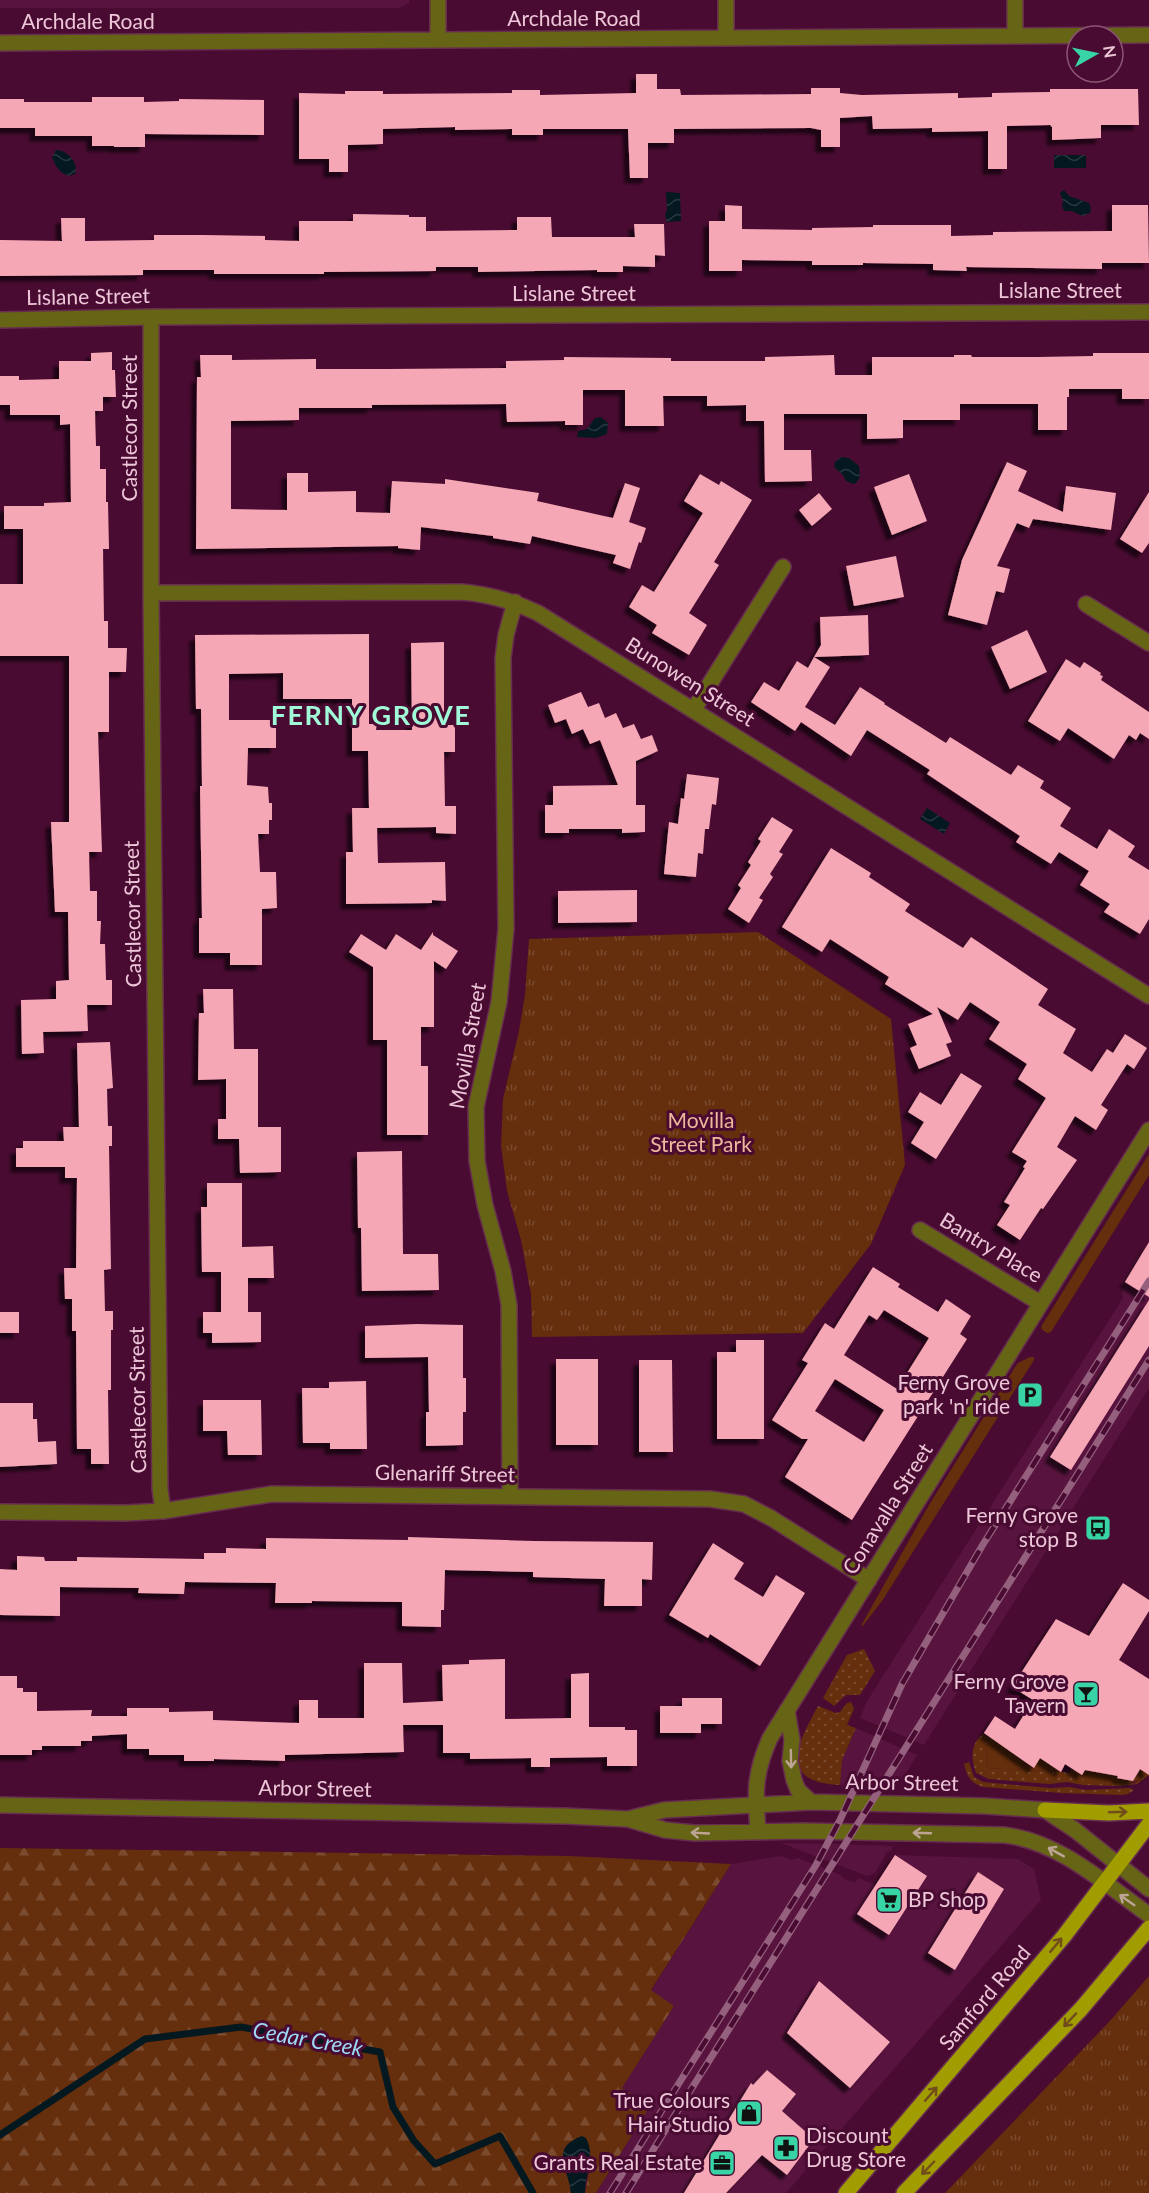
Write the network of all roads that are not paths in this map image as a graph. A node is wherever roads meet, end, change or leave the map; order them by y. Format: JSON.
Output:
{"nodes":[{"id":1,"x":438,"y":0,"type":"edge"},
{"id":2,"x":726,"y":0,"type":"edge"},
{"id":3,"x":1014,"y":0,"type":"edge"},
{"id":4,"x":1149,"y":35,"type":"edge"},
{"id":5,"x":1015,"y":36,"type":"junction"},
{"id":6,"x":726,"y":38,"type":"junction"},
{"id":7,"x":438,"y":40,"type":"junction"},
{"id":8,"x":0,"y":43,"type":"edge"},
{"id":9,"x":1149,"y":312,"type":"edge"},
{"id":10,"x":151,"y":317,"type":"junction"},
{"id":11,"x":0,"y":320,"type":"edge"},
{"id":12,"x":783,"y":567,"type":"dead end"},
{"id":13,"x":151,"y":593,"type":"junction"},
{"id":14,"x":515,"y":602,"type":"junction"},
{"id":15,"x":1086,"y":604,"type":"dead end"},
{"id":16,"x":1149,"y":643,"type":"edge"},
{"id":17,"x":694,"y":709,"type":"junction"},
{"id":18,"x":1149,"y":996,"type":"edge"},
{"id":19,"x":1149,"y":1130,"type":"edge"},
{"id":20,"x":920,"y":1230,"type":"dead end"},
{"id":21,"x":1040,"y":1303,"type":"junction"},
{"id":22,"x":510,"y":1496,"type":"junction"},
{"id":23,"x":163,"y":1511,"type":"junction"},
{"id":24,"x":0,"y":1512,"type":"edge"},
{"id":25,"x":869,"y":1580,"type":"junction"},
{"id":26,"x":787,"y":1710,"type":"junction"},
{"id":27,"x":811,"y":1802,"type":"junction"},
{"id":28,"x":756,"y":1805,"type":"junction"},
{"id":29,"x":0,"y":1806,"type":"edge"},
{"id":30,"x":1045,"y":1810,"type":"junction"},
{"id":31,"x":1149,"y":1810,"type":"edge"},
{"id":32,"x":628,"y":1819,"type":"junction"},
{"id":33,"x":1149,"y":1824,"type":"edge"},
{"id":34,"x":758,"y":1831,"type":"junction"},
{"id":35,"x":1119,"y":1865,"type":"junction"},
{"id":36,"x":1105,"y":1884,"type":"junction"},
{"id":37,"x":1149,"y":1889,"type":"edge"},
{"id":38,"x":1149,"y":1915,"type":"edge"},
{"id":39,"x":1149,"y":1928,"type":"edge"},
{"id":40,"x":846,"y":2193,"type":"edge"},
{"id":41,"x":904,"y":2193,"type":"edge"}],
"edges":[{"from":1,"to":7,"type":"street"},
{"from":2,"to":6,"type":"street"},
{"from":3,"to":5,"type":"street"},
{"from":4,"to":5,"type":"street","name":"Archdale Road"},
{"from":5,"to":6,"type":"street","name":"Archdale Road"},
{"from":6,"to":7,"type":"street","name":"Archdale Road"},
{"from":7,"to":8,"type":"street","name":"Archdale Road"},
{"from":9,"to":10,"type":"street","name":"Lislane Street"},
{"from":10,"to":11,"type":"street","name":"Lislane Street"},
{"from":10,"to":13,"type":"street","name":"Castlecor Street"},
{"from":12,"to":17,"type":"street"},
{"from":13,"to":14,"type":"street","name":"Bunowen Street"},
{"from":13,"to":23,"type":"street","name":"Castlecor Street"},
{"from":14,"to":17,"type":"street","name":"Bunowen Street"},
{"from":14,"to":22,"type":"street","name":"Movilla Street"},
{"from":15,"to":16,"type":"street"},
{"from":17,"to":18,"type":"street","name":"Bunowen Street"},
{"from":19,"to":21,"type":"street","name":"Conavalla Street"},
{"from":20,"to":21,"type":"street","name":"Bantry Place"},
{"from":21,"to":25,"type":"street","name":"Conavalla Street"},
{"from":22,"to":23,"type":"street","name":"Glenariff Street"},
{"from":22,"to":25,"type":"street","name":"Glenariff Street"},
{"from":23,"to":24,"type":"street","name":"Glenariff Street"},
{"from":25,"to":26,"type":"street","name":"Conavalla Street"},
{"from":26,"to":27,"type":"street","one_way":true},
{"from":26,"to":28,"type":"street","name":"Conavalla Street"},
{"from":27,"to":28,"type":"street","name":"Arbor Street"},
{"from":27,"to":30,"type":"street","name":"Arbor Street"},
{"from":28,"to":32,"type":"street","name":"Arbor Street"},
{"from":28,"to":34,"type":"street","name":"Conavalla Street"},
{"from":29,"to":32,"type":"street","name":"Arbor Street"},
{"from":30,"to":31,"type":"main road","one_way":true},
{"from":30,"to":35,"type":"street","name":"Arbor Street"},
{"from":34,"to":32,"type":"street","name":"Arbor Street","one_way":true},
{"from":33,"to":35,"type":"main road","name":"Samford Road"},
{"from":36,"to":34,"type":"street","name":"Arbor Street","one_way":true},
{"from":35,"to":36,"type":"main road","name":"Samford Road"},
{"from":35,"to":37,"type":"street","name":"Arbor Street"},
{"from":38,"to":36,"type":"street","name":"Arbor Street","one_way":true},
{"from":40,"to":36,"type":"main road","name":"Samford Road","one_way":true},
{"from":39,"to":41,"type":"main road","one_way":true}]}
